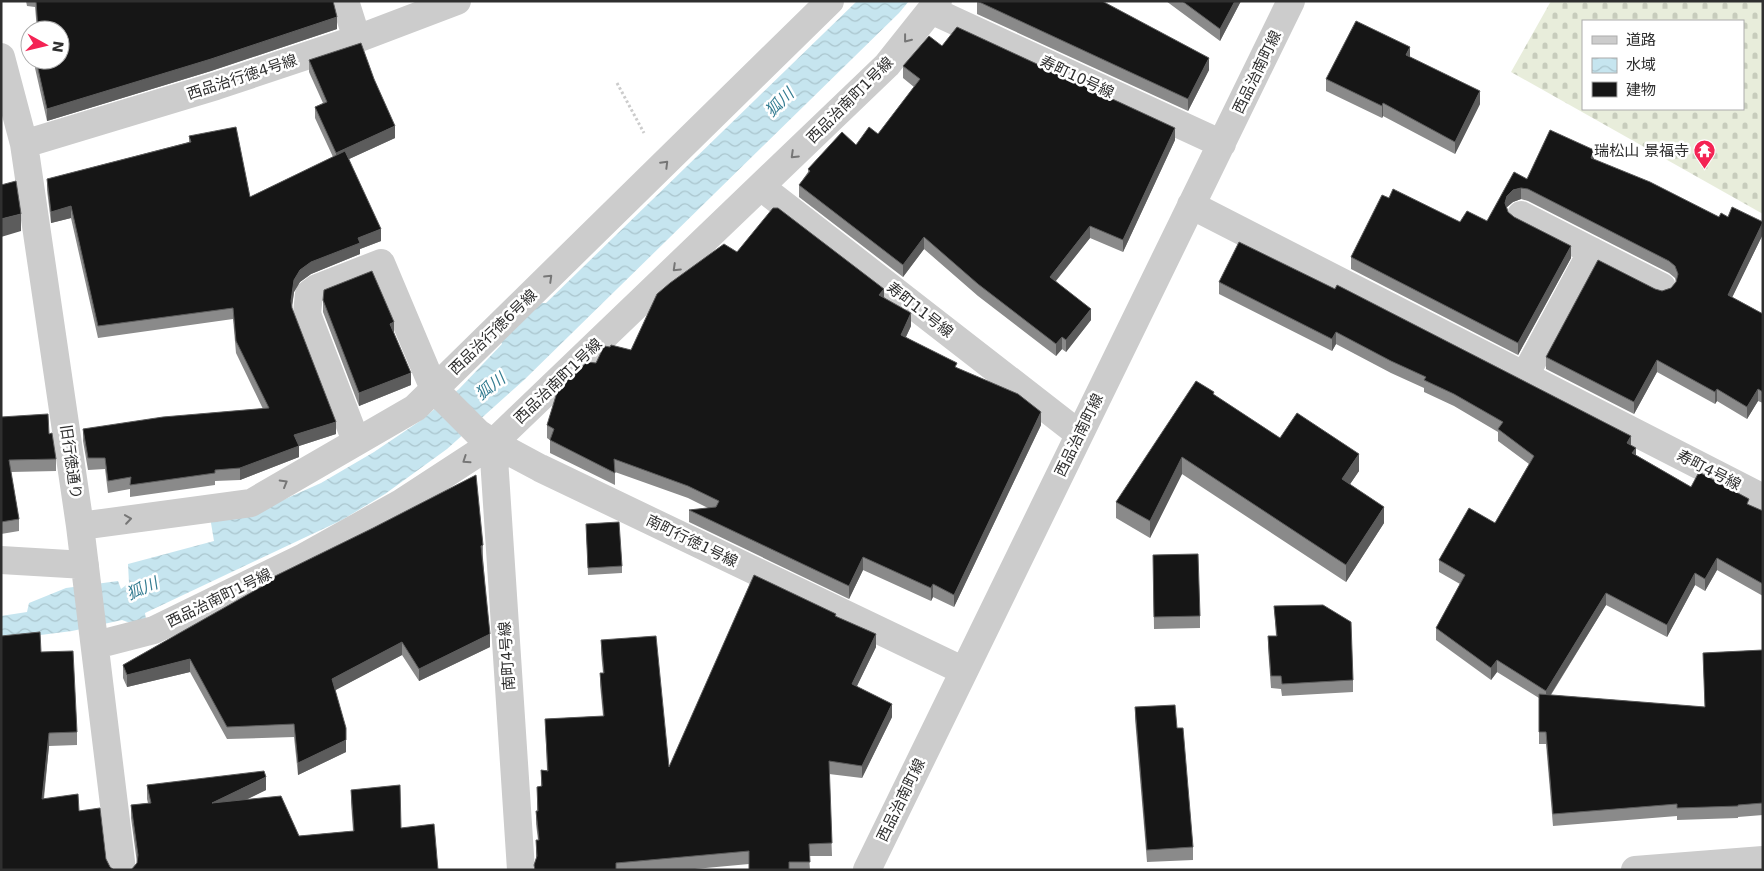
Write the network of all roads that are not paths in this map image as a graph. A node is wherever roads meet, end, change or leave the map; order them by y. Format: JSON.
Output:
{"nodes":[{"id":1,"x":345,"y":1,"type":"edge"},
{"id":2,"x":457,"y":1,"type":"edge"},
{"id":3,"x":830,"y":1,"type":"edge"},
{"id":4,"x":1291,"y":1,"type":"edge"},
{"id":5,"x":934,"y":5,"type":"edge"},
{"id":6,"x":357,"y":39,"type":"junction"},
{"id":7,"x":1,"y":57,"type":"edge"},
{"id":8,"x":24,"y":144,"type":"junction"},
{"id":9,"x":1222,"y":144,"type":"junction"},
{"id":10,"x":761,"y":187,"type":"junction"},
{"id":11,"x":1191,"y":205,"type":"junction"},
{"id":12,"x":1521,"y":215,"type":"dead end"},
{"id":13,"x":1592,"y":251,"type":"junction"},
{"id":14,"x":1662,"y":287,"type":"dead end"},
{"id":15,"x":1526,"y":375,"type":"junction"},
{"id":16,"x":434,"y":390,"type":"junction"},
{"id":17,"x":1079,"y":434,"type":"junction"},
{"id":18,"x":356,"y":442,"type":"junction"},
{"id":19,"x":493,"y":442,"type":"junction"},
{"id":20,"x":1763,"y":498,"type":"edge"},
{"id":21,"x":80,"y":526,"type":"junction"},
{"id":22,"x":1,"y":560,"type":"edge"},
{"id":23,"x":85,"y":565,"type":"junction"},
{"id":24,"x":96,"y":645,"type":"junction"},
{"id":25,"x":964,"y":671,"type":"junction"},
{"id":26,"x":1763,"y":860,"type":"edge"},
{"id":27,"x":122,"y":870,"type":"edge"},
{"id":28,"x":521,"y":870,"type":"edge"},
{"id":29,"x":867,"y":870,"type":"edge"},
{"id":30,"x":1635,"y":870,"type":"edge"}],
"edges":[{"from":1,"to":6,"type":"street"},
{"from":2,"to":6,"type":"street","name":"西品治行徳4号線"},
{"from":16,"to":3,"type":"street","name":"西品治行徳6号線","one_way":true},
{"from":4,"to":9,"type":"street","name":"西品治南町線"},
{"from":5,"to":9,"type":"street","name":"寿町10号線"},
{"from":5,"to":10,"type":"street","name":"西品治南町1号線","one_way":true},
{"from":6,"to":8,"type":"street","name":"西品治行徳4号線"},
{"from":7,"to":8,"type":"street","name":"旧行徳通り"},
{"from":8,"to":21,"type":"street","name":"旧行徳通り"},
{"from":9,"to":11,"type":"street","name":"西品治南町線"},
{"from":10,"to":17,"type":"street","name":"寿町11号線"},
{"from":10,"to":19,"type":"street","name":"西品治南町1号線","one_way":true},
{"from":11,"to":15,"type":"street","name":"寿町4号線"},
{"from":11,"to":17,"type":"street","name":"西品治南町線"},
{"from":12,"to":13,"type":"street"},
{"from":13,"to":14,"type":"street"},
{"from":13,"to":15,"type":"street"},
{"from":15,"to":20,"type":"street","name":"寿町4号線"},
{"from":16,"to":18,"type":"street","name":"西品治行徳6号線"},
{"from":16,"to":18,"type":"street"},
{"from":16,"to":19,"type":"street","name":"南町行徳1号線"},
{"from":17,"to":25,"type":"street","name":"西品治南町線"},
{"from":21,"to":18,"type":"street","name":"西品治行徳6号線","one_way":true},
{"from":19,"to":24,"type":"street","name":"西品治南町1号線","one_way":true},
{"from":19,"to":25,"type":"street","name":"南町行徳1号線"},
{"from":19,"to":28,"type":"street","name":"南町4号線"},
{"from":21,"to":23,"type":"street","name":"旧行徳通り"},
{"from":22,"to":23,"type":"street"},
{"from":23,"to":24,"type":"street","name":"旧行徳通り"},
{"from":24,"to":27,"type":"street","name":"旧行徳通り"},
{"from":25,"to":29,"type":"street","name":"西品治南町線"},
{"from":26,"to":30,"type":"street"}]}
